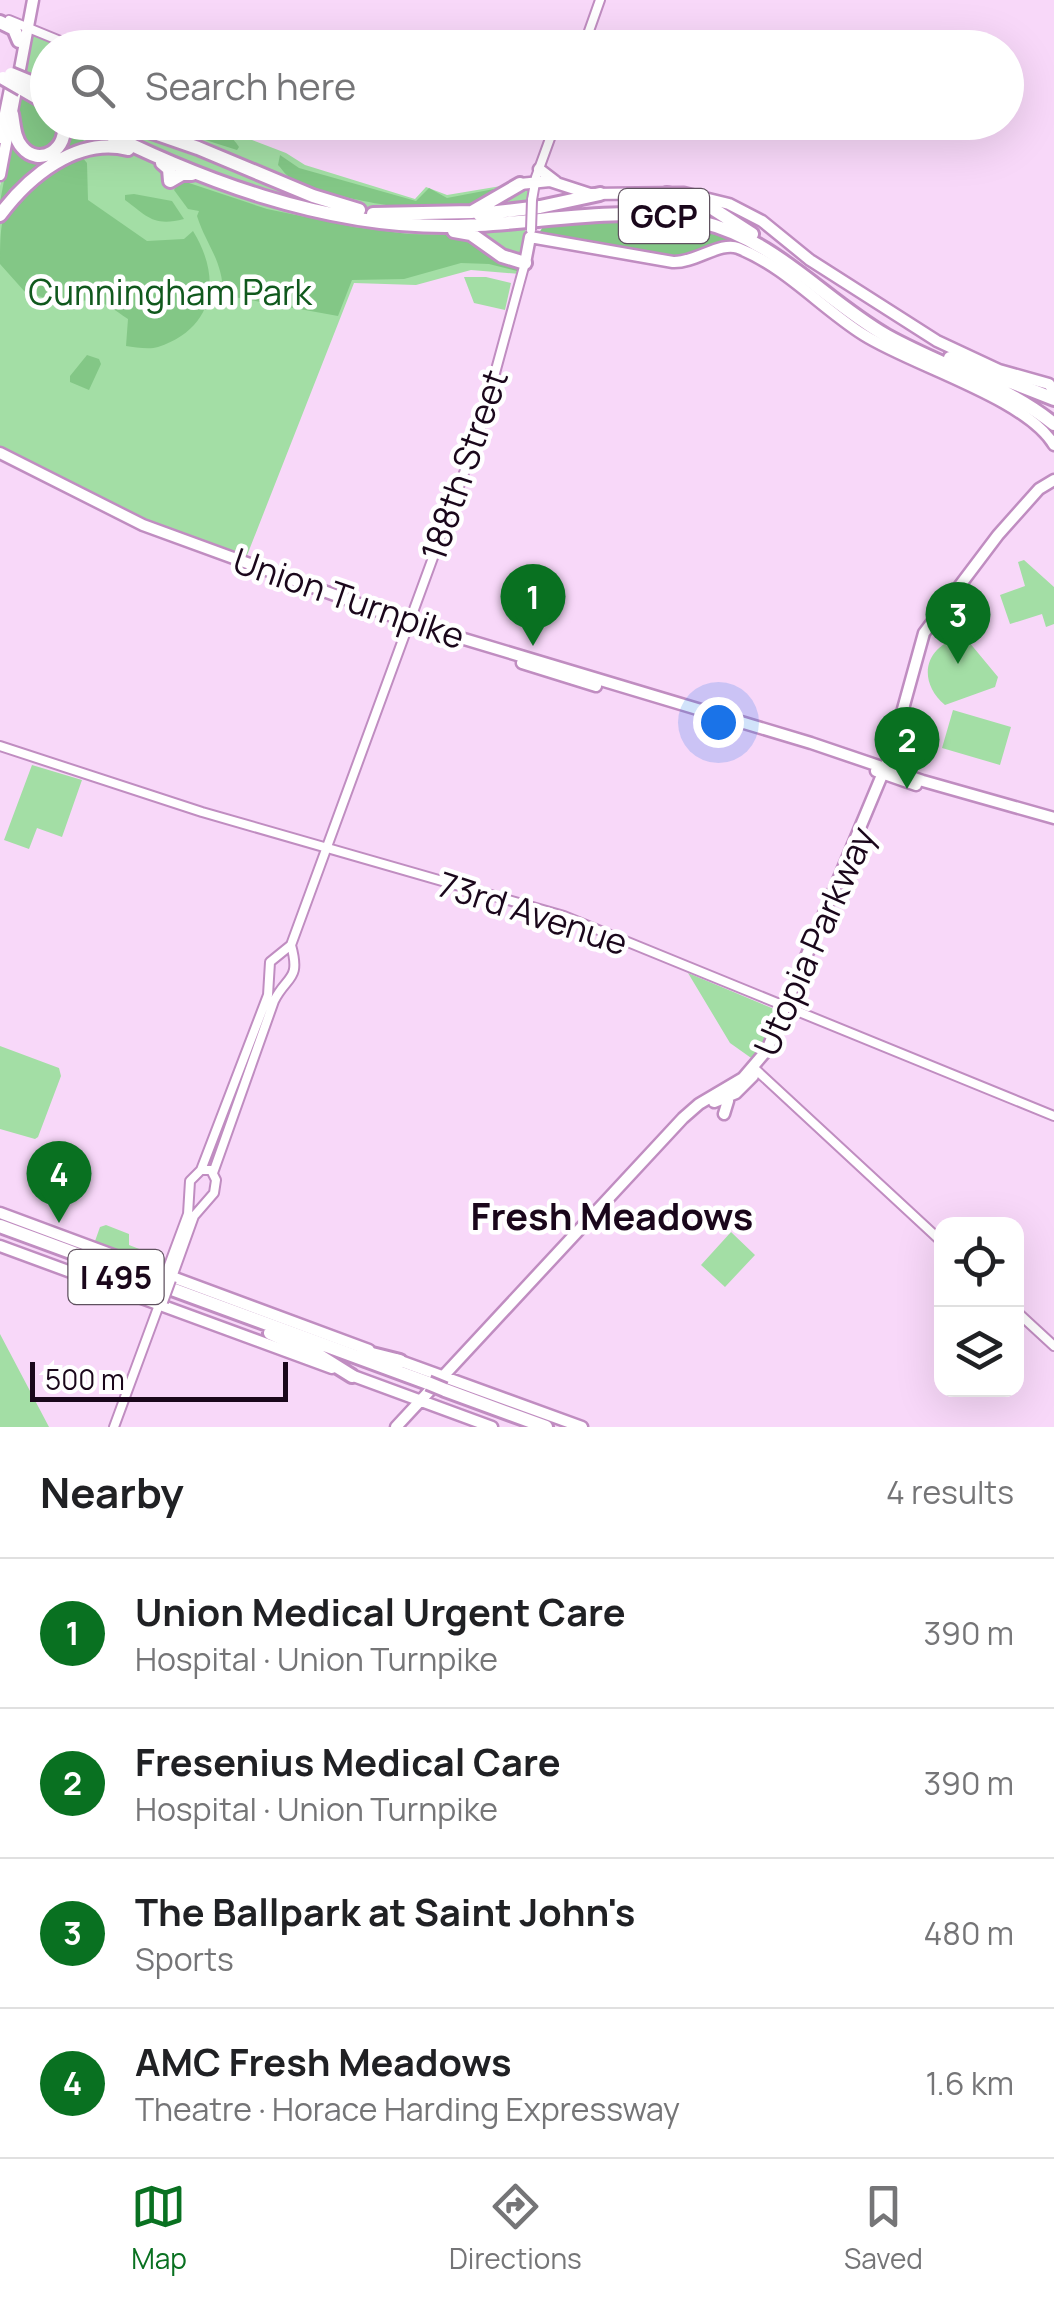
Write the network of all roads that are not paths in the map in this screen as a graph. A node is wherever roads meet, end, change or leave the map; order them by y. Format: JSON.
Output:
{"nodes":[{"id":1,"x":30,"y":0,"type":"edge"},
{"id":2,"x":600,"y":0,"type":"edge"},
{"id":3,"x":0,"y":19,"type":"edge"},
{"id":4,"x":26,"y":27,"type":"junction"},
{"id":5,"x":33,"y":30,"type":"edge"},
{"id":6,"x":589,"y":30,"type":"edge"},
{"id":7,"x":20,"y":41,"type":"junction"},
{"id":8,"x":3,"y":74,"type":"edge"},
{"id":9,"x":26,"y":86,"type":"junction"},
{"id":10,"x":30,"y":87,"type":"edge"},
{"id":11,"x":30,"y":90,"type":"edge"},
{"id":12,"x":6,"y":115,"type":"edge"},
{"id":13,"x":0,"y":138,"type":"edge"},
{"id":14,"x":65,"y":140,"type":"edge"},
{"id":15,"x":120,"y":140,"type":"edge"},
{"id":16,"x":121,"y":140,"type":"edge"},
{"id":17,"x":170,"y":140,"type":"edge"},
{"id":18,"x":176,"y":140,"type":"edge"},
{"id":19,"x":180,"y":140,"type":"edge"},
{"id":20,"x":550,"y":140,"type":"edge"},
{"id":21,"x":198,"y":148,"type":"junction"},
{"id":22,"x":146,"y":152,"type":"junction"},
{"id":23,"x":539,"y":170,"type":"junction"},
{"id":24,"x":0,"y":175,"type":"edge"},
{"id":25,"x":557,"y":182,"type":"junction"},
{"id":26,"x":527,"y":183,"type":"junction"},
{"id":27,"x":302,"y":192,"type":"junction"},
{"id":28,"x":600,"y":194,"type":"junction"},
{"id":29,"x":667,"y":194,"type":"junction"},
{"id":30,"x":311,"y":208,"type":"junction"},
{"id":31,"x":373,"y":214,"type":"junction"},
{"id":32,"x":459,"y":214,"type":"junction"},
{"id":33,"x":0,"y":215,"type":"edge"},
{"id":34,"x":432,"y":226,"type":"junction"},
{"id":35,"x":533,"y":229,"type":"junction"},
{"id":36,"x":752,"y":234,"type":"junction"},
{"id":37,"x":526,"y":259,"type":"junction"},
{"id":38,"x":870,"y":320,"type":"junction"},
{"id":39,"x":886,"y":331,"type":"junction"},
{"id":40,"x":944,"y":356,"type":"junction"},
{"id":41,"x":1054,"y":391,"type":"edge"},
{"id":42,"x":1054,"y":399,"type":"edge"},
{"id":43,"x":1054,"y":415,"type":"edge"},
{"id":44,"x":1054,"y":424,"type":"edge"},
{"id":45,"x":1053,"y":444,"type":"edge"},
{"id":46,"x":0,"y":456,"type":"edge"},
{"id":47,"x":1050,"y":485,"type":"edge"},
{"id":48,"x":408,"y":625,"type":"junction"},
{"id":49,"x":0,"y":746,"type":"edge"},
{"id":50,"x":886,"y":771,"type":"junction"},
{"id":51,"x":1054,"y":821,"type":"edge"},
{"id":52,"x":327,"y":849,"type":"junction"},
{"id":53,"x":292,"y":945,"type":"junction"},
{"id":54,"x":280,"y":952,"type":"junction"},
{"id":55,"x":295,"y":957,"type":"junction"},
{"id":56,"x":269,"y":984,"type":"junction"},
{"id":57,"x":280,"y":989,"type":"junction"},
{"id":58,"x":789,"y":1008,"type":"junction"},
{"id":59,"x":755,"y":1069,"type":"junction"},
{"id":60,"x":723,"y":1098,"type":"junction"},
{"id":61,"x":724,"y":1114,"type":"dead end"},
{"id":62,"x":1054,"y":1116,"type":"edge"},
{"id":63,"x":201,"y":1170,"type":"junction"},
{"id":64,"x":213,"y":1173,"type":"junction"},
{"id":65,"x":189,"y":1203,"type":"junction"},
{"id":66,"x":201,"y":1208,"type":"junction"},
{"id":67,"x":0,"y":1213,"type":"edge"},
{"id":68,"x":0,"y":1225,"type":"edge"},
{"id":69,"x":0,"y":1235,"type":"edge"},
{"id":70,"x":934,"y":1235,"type":"edge"},
{"id":71,"x":0,"y":1246,"type":"edge"},
{"id":72,"x":168,"y":1278,"type":"junction"},
{"id":73,"x":159,"y":1303,"type":"junction"},
{"id":74,"x":1024,"y":1318,"type":"edge"},
{"id":75,"x":267,"y":1328,"type":"junction"},
{"id":76,"x":1054,"y":1346,"type":"edge"},
{"id":77,"x":400,"y":1361,"type":"junction"},
{"id":78,"x":352,"y":1376,"type":"junction"},
{"id":79,"x":444,"y":1385,"type":"junction"},
{"id":80,"x":424,"y":1394,"type":"junction"},
{"id":81,"x":546,"y":1414,"type":"edge"},
{"id":82,"x":114,"y":1427,"type":"edge"},
{"id":83,"x":400,"y":1427,"type":"edge"},
{"id":84,"x":492,"y":1427,"type":"edge"},
{"id":85,"x":526,"y":1427,"type":"edge"},
{"id":86,"x":582,"y":1427,"type":"edge"}],
"edges":[{"from":1,"to":4,"type":"main road"},
{"from":2,"to":6,"type":"street"},
{"from":3,"to":4,"type":"street"},
{"from":3,"to":7,"type":"highway"},
{"from":4,"to":5,"type":"street"},
{"from":4,"to":7,"type":"main road"},
{"from":4,"to":12,"type":"main road"},
{"from":7,"to":12,"type":"main road"},
{"from":8,"to":9,"type":"highway","bridge":true},
{"from":9,"to":10,"type":"highway"},
{"from":9,"to":11,"type":"highway"},
{"from":12,"to":13,"type":"main road"},
{"from":12,"to":14,"type":"highway"},
{"from":12,"to":24,"type":"main road"},
{"from":15,"to":22,"type":"highway","number":"GCP"},
{"from":16,"to":17,"type":"highway"},
{"from":18,"to":21,"type":"highway","number":"GCP"},
{"from":19,"to":21,"type":"highway"},
{"from":20,"to":23,"type":"street"},
{"from":21,"to":27,"type":"highway","number":"GCP"},
{"from":22,"to":30,"type":"highway","number":"GCP"},
{"from":22,"to":33,"type":"highway"},
{"from":23,"to":25,"type":"main road"},
{"from":23,"to":26,"type":"street"},
{"from":25,"to":26,"type":"main road"},
{"from":25,"to":28,"type":"main road"},
{"from":26,"to":32,"type":"highway"},
{"from":26,"to":35,"type":"street","bridge":true},
{"from":27,"to":30,"type":"highway"},
{"from":27,"to":31,"type":"highway","number":"GCP"},
{"from":28,"to":29,"type":"main road"},
{"from":28,"to":32,"type":"highway"},
{"from":29,"to":36,"type":"highway"},
{"from":29,"to":41,"type":"main road"},
{"from":30,"to":34,"type":"highway","number":"GCP"},
{"from":31,"to":32,"type":"highway"},
{"from":31,"to":36,"type":"highway","number":"GCP"},
{"from":34,"to":35,"type":"highway","number":"GCP"},
{"from":34,"to":37,"type":"highway"},
{"from":35,"to":37,"type":"main road"},
{"from":35,"to":37,"type":"highway"},
{"from":35,"to":38,"type":"highway","number":"GCP"},
{"from":35,"to":45,"type":"main road"},
{"from":36,"to":38,"type":"highway","number":"GCP"},
{"from":37,"to":48,"type":"street","name":"188th Street"},
{"from":38,"to":39,"type":"highway","number":"GCP"},
{"from":39,"to":40,"type":"highway","number":"GCP"},
{"from":39,"to":44,"type":"highway","number":"GCP"},
{"from":40,"to":42,"type":"highway"},
{"from":40,"to":43,"type":"highway","number":"GCP"},
{"from":46,"to":48,"type":"main road","name":"Union Turnpike"},
{"from":47,"to":50,"type":"main road","name":"Utopia Parkway"},
{"from":48,"to":50,"type":"main road","name":"Union Turnpike"},
{"from":48,"to":52,"type":"street","name":"188th Street"},
{"from":49,"to":52,"type":"street","name":"73rd Avenue"},
{"from":50,"to":51,"type":"main road","name":"Union Turnpike"},
{"from":50,"to":58,"type":"main road","name":"Utopia Parkway"},
{"from":52,"to":53,"type":"street","name":"188th Street"},
{"from":52,"to":58,"type":"street","name":"73rd Avenue"},
{"from":53,"to":54,"type":"street"},
{"from":53,"to":55,"type":"street"},
{"from":54,"to":55,"type":"street"},
{"from":54,"to":56,"type":"street"},
{"from":55,"to":57,"type":"street"},
{"from":56,"to":57,"type":"street"},
{"from":56,"to":63,"type":"street"},
{"from":57,"to":64,"type":"street"},
{"from":58,"to":59,"type":"main road","name":"Utopia Parkway"},
{"from":58,"to":62,"type":"street","name":"73rd Avenue"},
{"from":59,"to":60,"type":"main road","name":"Utopia Parkway"},
{"from":59,"to":70,"type":"street"},
{"from":59,"to":79,"type":"main road","name":"Utopia Parkway"},
{"from":60,"to":61,"type":"main road"},
{"from":60,"to":79,"type":"main road","name":"Utopia Parkway"},
{"from":63,"to":64,"type":"street"},
{"from":63,"to":65,"type":"street"},
{"from":64,"to":66,"type":"street"},
{"from":65,"to":66,"type":"street"},
{"from":65,"to":72,"type":"street"},
{"from":66,"to":72,"type":"street"},
{"from":67,"to":72,"type":"main road"},
{"from":68,"to":75,"type":"highway","number":"I 495"},
{"from":69,"to":75,"type":"highway","number":"I 495"},
{"from":71,"to":73,"type":"main road"},
{"from":72,"to":73,"type":"street","bridge":true},
{"from":72,"to":77,"type":"main road"},
{"from":73,"to":78,"type":"main road"},
{"from":73,"to":82,"type":"street"},
{"from":74,"to":76,"type":"street"},
{"from":75,"to":77,"type":"highway"},
{"from":75,"to":78,"type":"highway"},
{"from":75,"to":80,"type":"highway","number":"I 495"},
{"from":77,"to":79,"type":"main road"},
{"from":78,"to":80,"type":"main road"},
{"from":79,"to":80,"type":"highway","number":"I 495","bridge":true},
{"from":79,"to":81,"type":"highway","number":"I 495"},
{"from":79,"to":85,"type":"highway","number":"I 495"},
{"from":80,"to":83,"type":"main road"},
{"from":80,"to":84,"type":"main road"},
{"from":81,"to":86,"type":"main road"}]}
